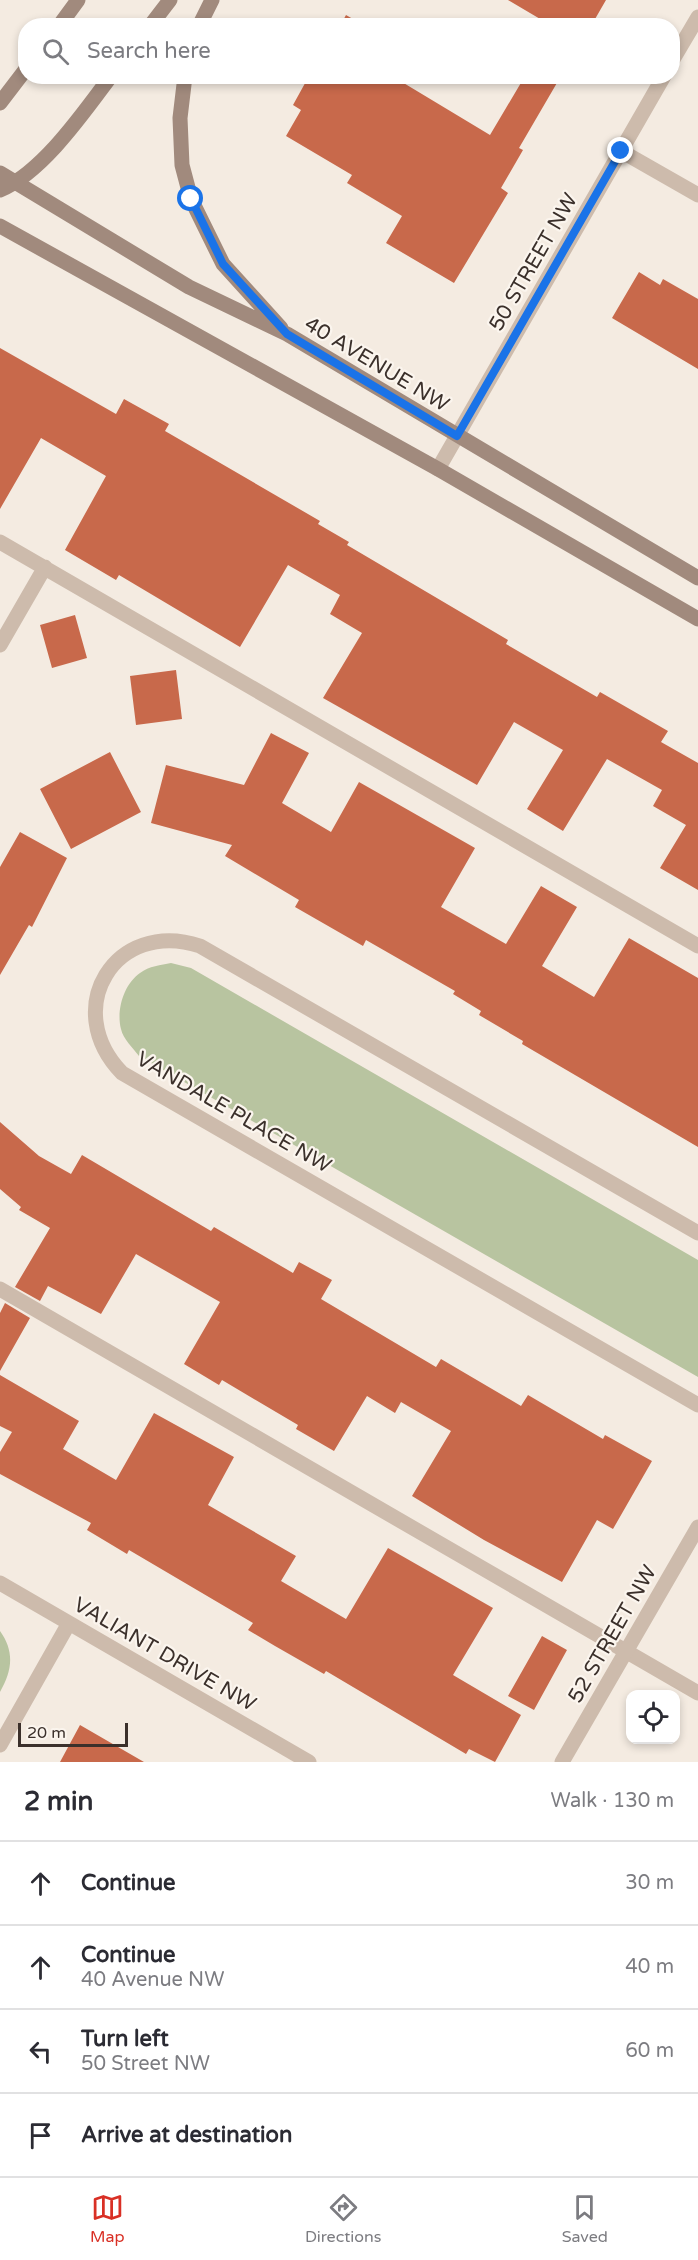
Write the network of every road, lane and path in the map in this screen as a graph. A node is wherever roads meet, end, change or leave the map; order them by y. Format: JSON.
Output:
{"nodes":[{"id":1,"x":78,"y":0,"type":"edge"},
{"id":2,"x":170,"y":0,"type":"edge"},
{"id":3,"x":212,"y":0,"type":"edge"},
{"id":4,"x":698,"y":17,"type":"edge"},
{"id":5,"x":65,"y":18,"type":"edge"},
{"id":6,"x":156,"y":18,"type":"edge"},
{"id":7,"x":204,"y":18,"type":"edge"},
{"id":8,"x":680,"y":47,"type":"edge"},
{"id":9,"x":18,"y":79,"type":"edge"},
{"id":10,"x":105,"y":84,"type":"edge"},
{"id":11,"x":184,"y":84,"type":"edge"},
{"id":12,"x":659,"y":84,"type":"edge"},
{"id":13,"x":0,"y":103,"type":"edge"},
{"id":14,"x":621,"y":151,"type":"junction"},
{"id":15,"x":0,"y":173,"type":"edge"},
{"id":16,"x":16,"y":184,"type":"junction"},
{"id":17,"x":0,"y":190,"type":"edge"},
{"id":18,"x":698,"y":195,"type":"edge"},
{"id":19,"x":0,"y":226,"type":"edge"},
{"id":20,"x":287,"y":334,"type":"junction"},
{"id":21,"x":457,"y":436,"type":"junction"},
{"id":22,"x":438,"y":469,"type":"junction"},
{"id":23,"x":0,"y":542,"type":"edge"},
{"id":24,"x":45,"y":567,"type":"junction"},
{"id":25,"x":698,"y":578,"type":"edge"},
{"id":26,"x":698,"y":619,"type":"edge"},
{"id":27,"x":0,"y":645,"type":"edge"},
{"id":28,"x":698,"y":946,"type":"edge"},
{"id":29,"x":698,"y":1233,"type":"edge"},
{"id":30,"x":0,"y":1289,"type":"edge"},
{"id":31,"x":698,"y":1405,"type":"edge"},
{"id":32,"x":698,"y":1527,"type":"edge"},
{"id":33,"x":0,"y":1583,"type":"edge"},
{"id":34,"x":69,"y":1623,"type":"junction"},
{"id":35,"x":626,"y":1651,"type":"junction"},
{"id":36,"x":698,"y":1693,"type":"edge"},
{"id":37,"x":0,"y":1745,"type":"edge"},
{"id":38,"x":309,"y":1762,"type":"edge"},
{"id":39,"x":562,"y":1762,"type":"edge"}],
"edges":[{"from":1,"to":5,"type":"street"},
{"from":2,"to":6,"type":"street"},
{"from":3,"to":7,"type":"street"},
{"from":4,"to":8,"type":"street"},
{"from":9,"to":13,"type":"street"},
{"from":10,"to":16,"type":"street"},
{"from":11,"to":20,"type":"street"},
{"from":12,"to":14,"type":"street","name":"50 STREET NW"},
{"from":14,"to":18,"type":"street"},
{"from":14,"to":21,"type":"street","name":"50 STREET NW"},
{"from":15,"to":16,"type":"street","name":"40 AVENUE NW"},
{"from":16,"to":17,"type":"street"},
{"from":16,"to":20,"type":"street","name":"40 AVENUE NW"},
{"from":19,"to":22,"type":"street"},
{"from":20,"to":21,"type":"street","name":"40 AVENUE NW"},
{"from":21,"to":22,"type":"street","name":"50 STREET NW"},
{"from":21,"to":25,"type":"street","name":"40 AVENUE NW"},
{"from":22,"to":26,"type":"street"},
{"from":23,"to":24,"type":"street"},
{"from":24,"to":27,"type":"street"},
{"from":24,"to":28,"type":"street"},
{"from":29,"to":31,"type":"street","name":"VANDALE PLACE NW"},
{"from":30,"to":35,"type":"street"},
{"from":32,"to":35,"type":"street","name":"52 STREET NW"},
{"from":33,"to":34,"type":"street","name":"VALIANT DRIVE NW"},
{"from":34,"to":37,"type":"street"},
{"from":34,"to":38,"type":"street","name":"VALIANT DRIVE NW"},
{"from":35,"to":36,"type":"street"},
{"from":35,"to":39,"type":"street","name":"52 STREET NW"}]}
